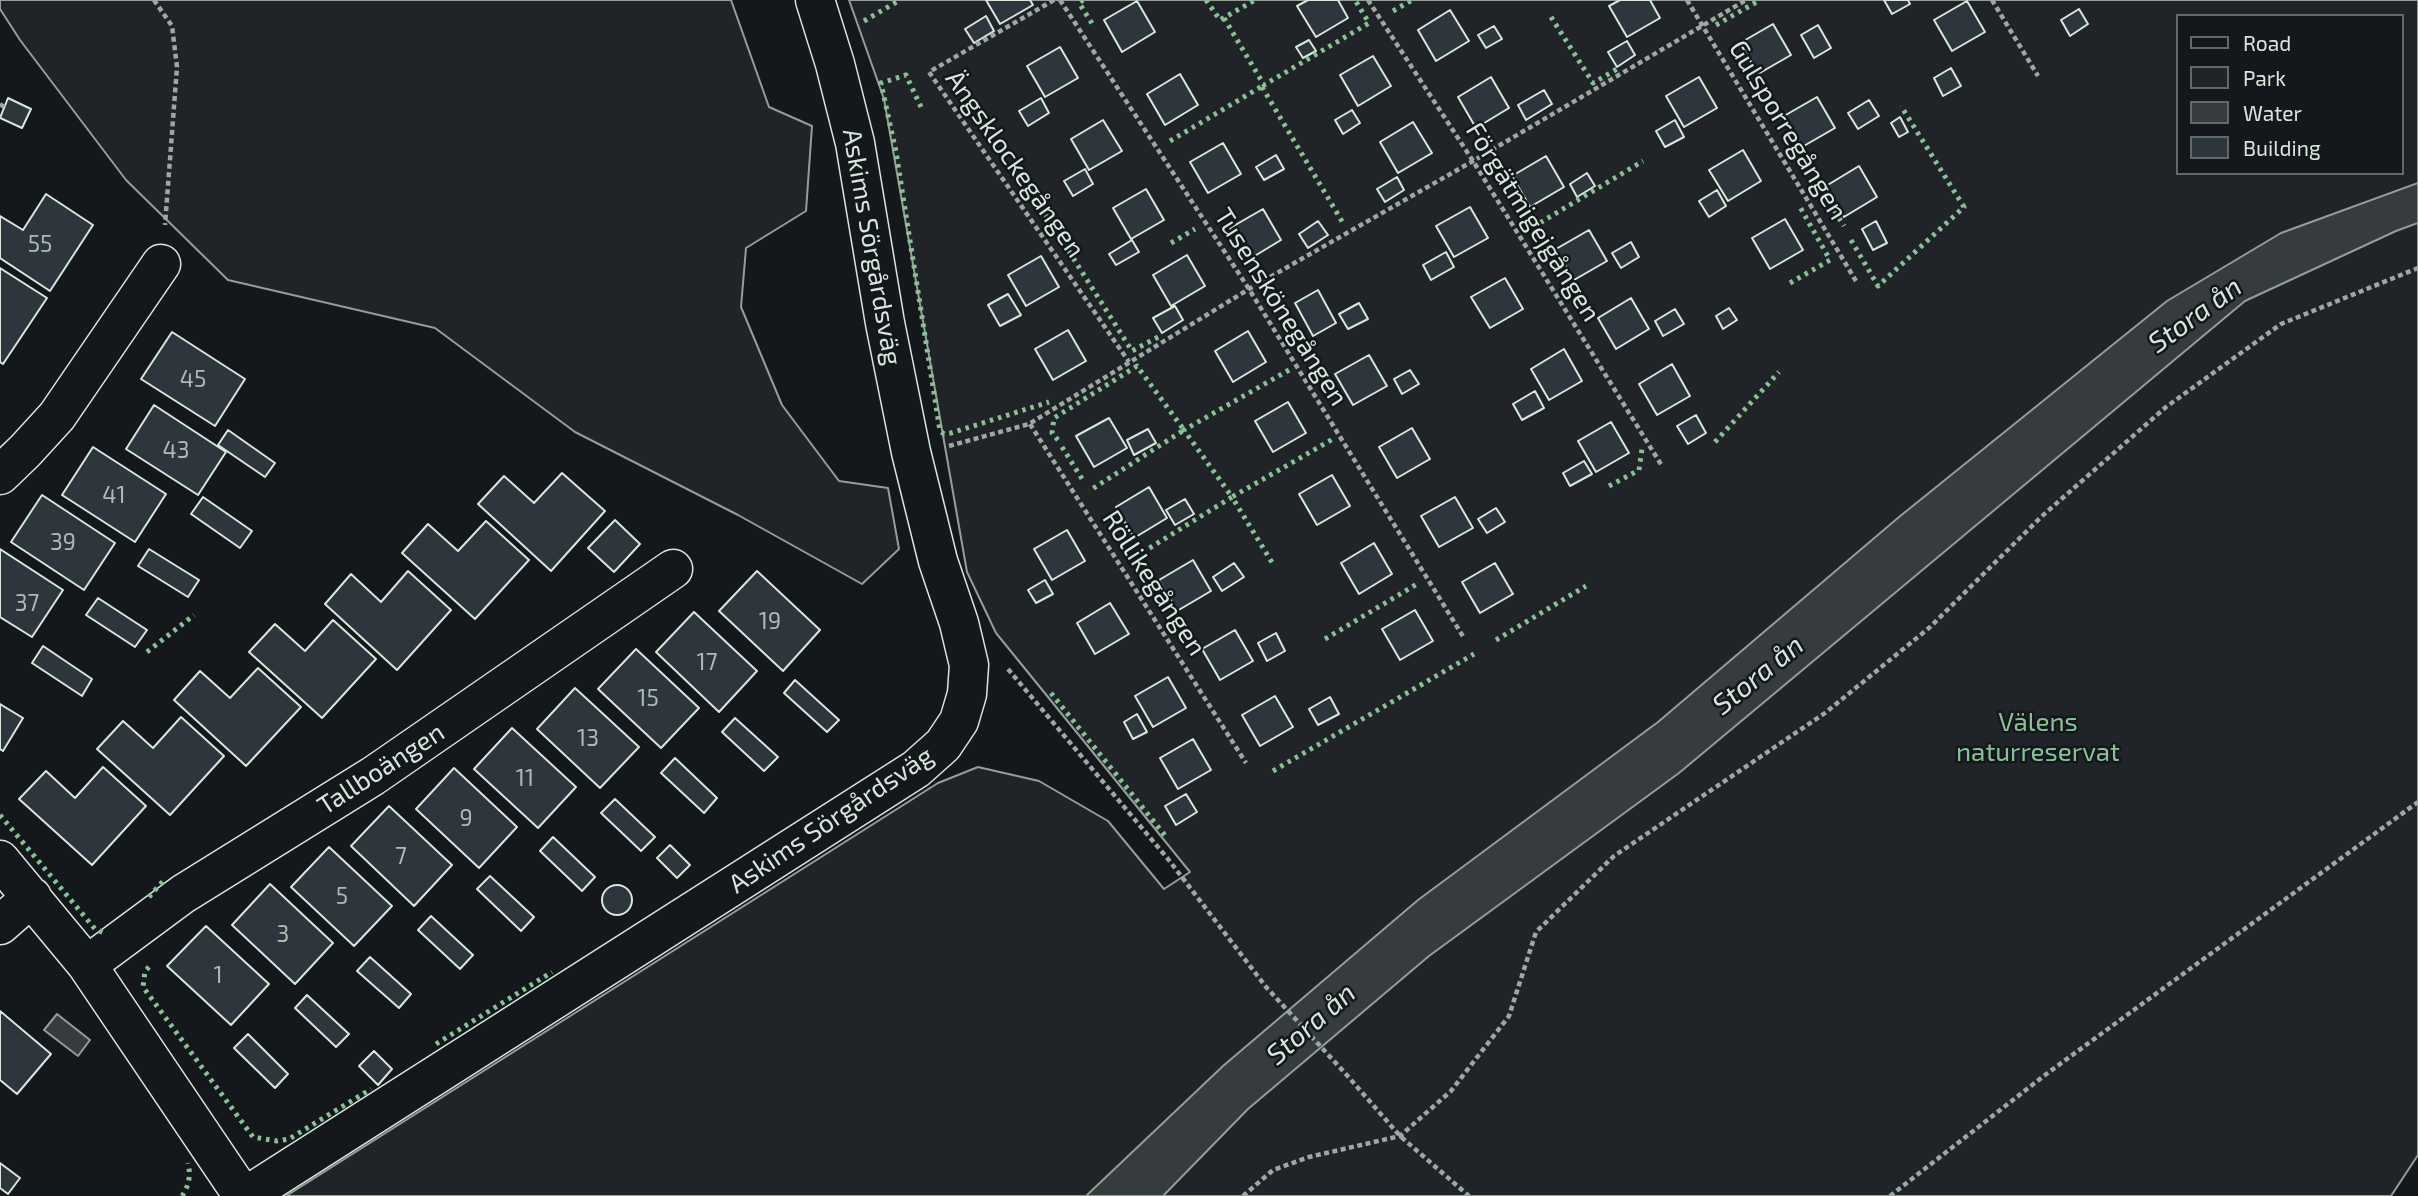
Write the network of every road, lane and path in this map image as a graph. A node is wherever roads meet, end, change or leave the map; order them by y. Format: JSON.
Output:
{"nodes":[{"id":1,"x":154,"y":0,"type":"edge"},
{"id":2,"x":815,"y":0,"type":"edge"},
{"id":3,"x":1054,"y":0,"type":"edge"},
{"id":4,"x":1060,"y":0,"type":"edge"},
{"id":5,"x":1368,"y":0,"type":"edge"},
{"id":6,"x":1687,"y":0,"type":"edge"},
{"id":7,"x":1746,"y":0,"type":"edge"},
{"id":8,"x":1992,"y":0,"type":"edge"},
{"id":9,"x":1703,"y":26,"type":"junction"},
{"id":10,"x":2038,"y":76,"type":"dead end"},
{"id":11,"x":1473,"y":161,"type":"junction"},
{"id":12,"x":161,"y":264,"type":"joint"},
{"id":13,"x":2418,"y":268,"type":"edge"},
{"id":14,"x":1856,"y":281,"type":"dead end"},
{"id":15,"x":1249,"y":289,"type":"junction"},
{"id":16,"x":1129,"y":362,"type":"junction"},
{"id":17,"x":1030,"y":424,"type":"junction"},
{"id":18,"x":911,"y":452,"type":"junction"},
{"id":19,"x":1662,"y":466,"type":"dead end"},
{"id":20,"x":0,"y":475,"type":"edge"},
{"id":21,"x":673,"y":569,"type":"dead end"},
{"id":22,"x":1464,"y":638,"type":"dead end"},
{"id":23,"x":969,"y":665,"type":"junction"},
{"id":24,"x":1246,"y":763,"type":"dead end"},
{"id":25,"x":2418,"y":802,"type":"edge"},
{"id":26,"x":0,"y":860,"type":"edge"},
{"id":27,"x":32,"y":897,"type":"junction"},
{"id":28,"x":0,"y":925,"type":"edge"},
{"id":29,"x":87,"y":965,"type":"junction"},
{"id":30,"x":1400,"y":1136,"type":"junction"},
{"id":31,"x":244,"y":1196,"type":"edge"},
{"id":32,"x":1242,"y":1196,"type":"edge"},
{"id":33,"x":1469,"y":1196,"type":"edge"},
{"id":34,"x":1890,"y":1196,"type":"edge"}],
"edges":[{"from":1,"to":12,"type":"path"},
{"from":2,"to":18,"type":"street","name":"Askims Sörgårdsväg"},
{"from":3,"to":16,"type":"path","name":"Ängsklockegången"},
{"from":4,"to":15,"type":"path","name":"Tusenskönegången"},
{"from":5,"to":11,"type":"path","name":"Förgätmigejgången"},
{"from":6,"to":9,"type":"path","name":"Gulsporregången"},
{"from":7,"to":9,"type":"path"},
{"from":8,"to":10,"type":"path"},
{"from":9,"to":11,"type":"path"},
{"from":9,"to":14,"type":"path","name":"Gulsporregången"},
{"from":11,"to":15,"type":"path"},
{"from":11,"to":19,"type":"path","name":"Förgätmigejgången"},
{"from":12,"to":20,"type":"street"},
{"from":13,"to":30,"type":"path"},
{"from":15,"to":16,"type":"path"},
{"from":15,"to":22,"type":"path","name":"Tusenskönegången"},
{"from":16,"to":17,"type":"path"},
{"from":17,"to":18,"type":"path"},
{"from":17,"to":24,"type":"path","name":"Röllikegången"},
{"from":18,"to":23,"type":"street","name":"Askims Sörgårdsväg"},
{"from":21,"to":29,"type":"street","name":"Tallboängen"},
{"from":23,"to":30,"type":"path"},
{"from":23,"to":31,"type":"street","name":"Askims Sörgårdsväg"},
{"from":25,"to":34,"type":"path"},
{"from":26,"to":27,"type":"street"},
{"from":27,"to":28,"type":"street"},
{"from":27,"to":29,"type":"street"},
{"from":29,"to":31,"type":"street"},
{"from":30,"to":32,"type":"path"},
{"from":30,"to":33,"type":"path"}]}
